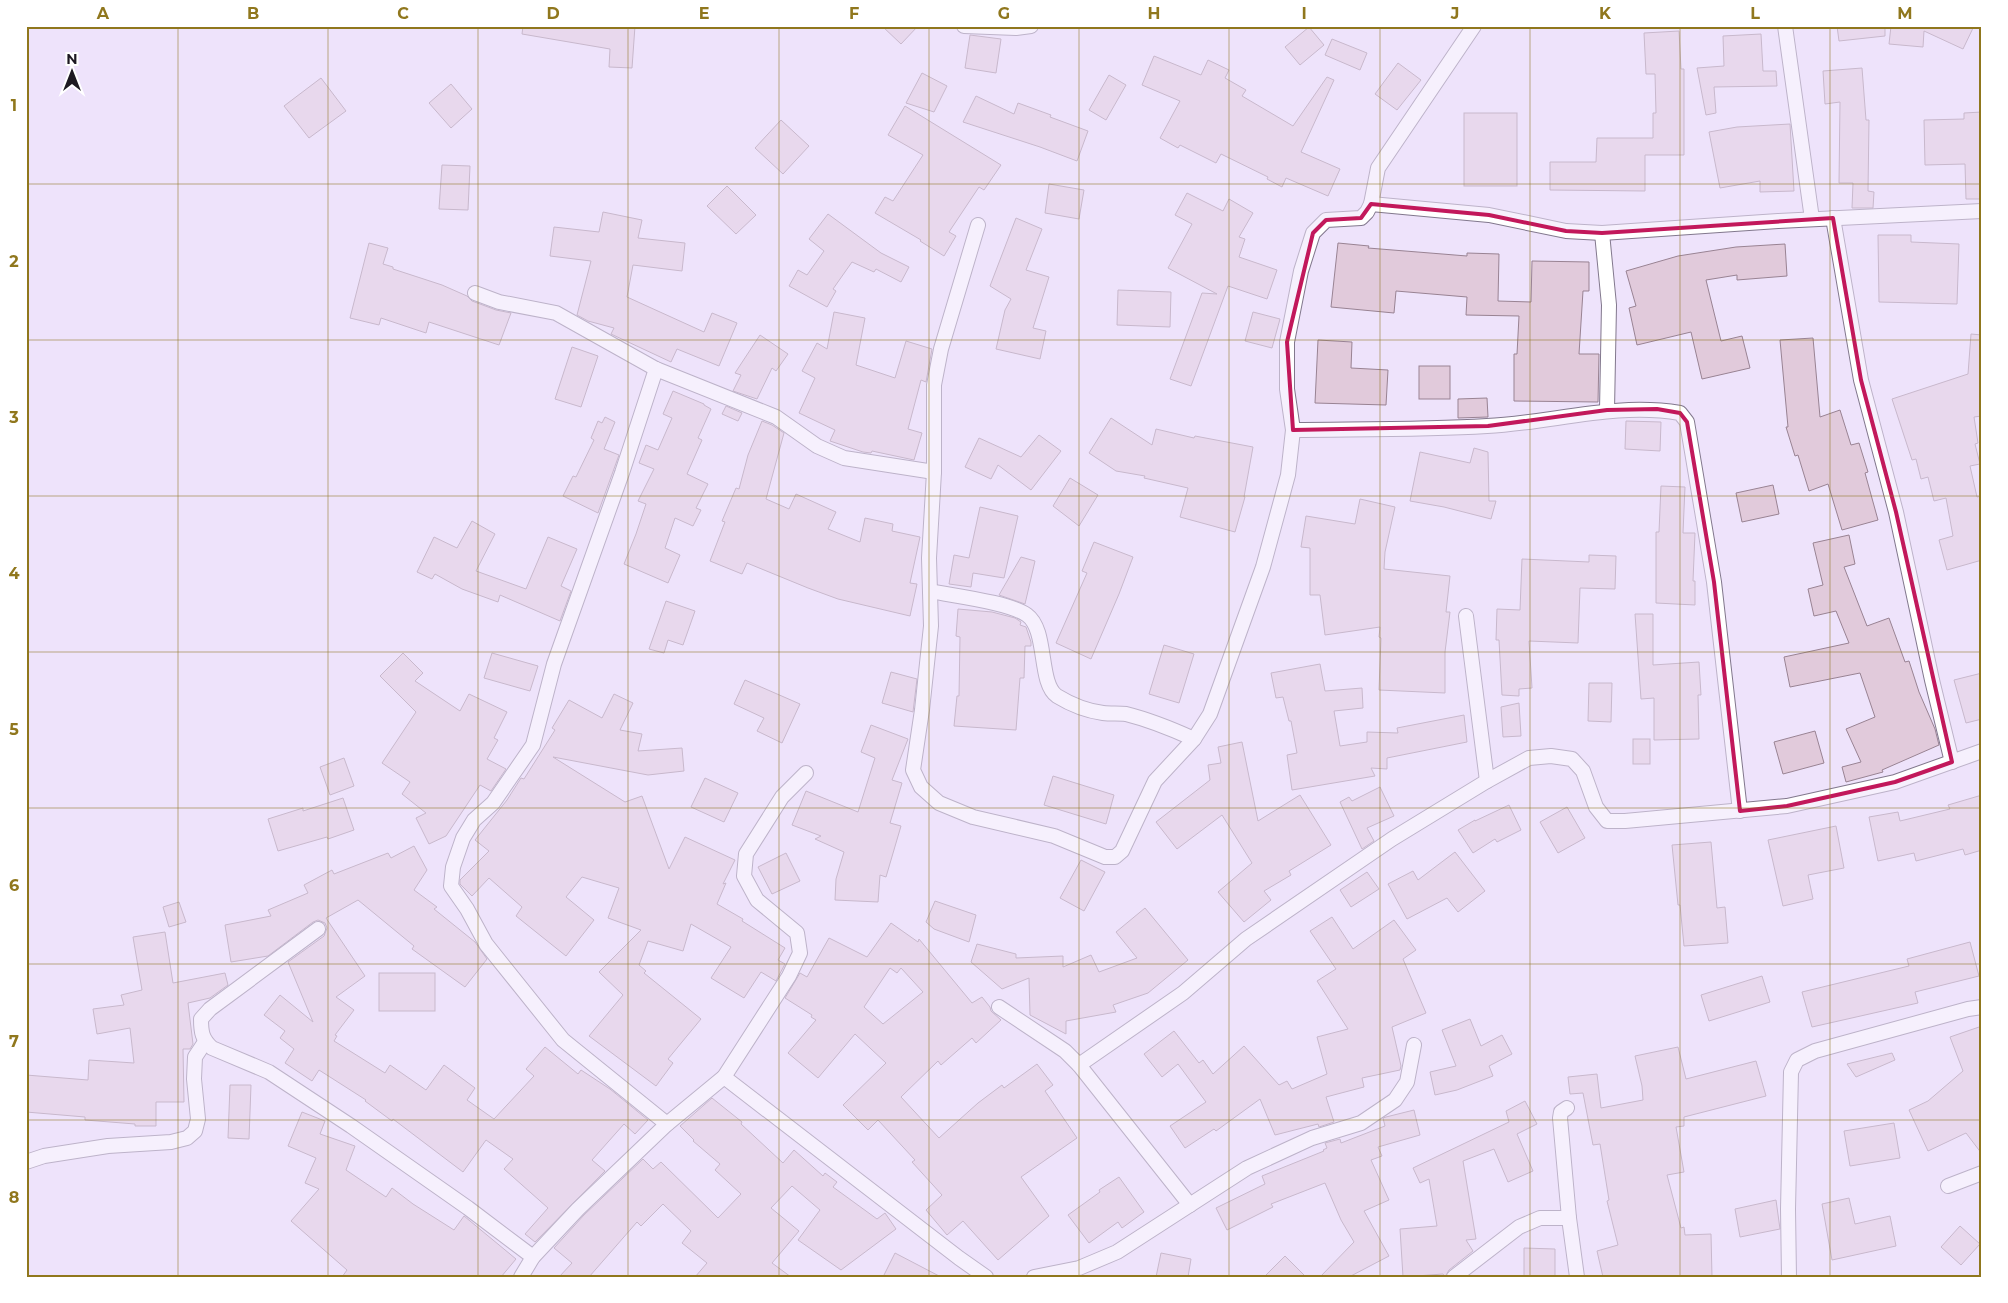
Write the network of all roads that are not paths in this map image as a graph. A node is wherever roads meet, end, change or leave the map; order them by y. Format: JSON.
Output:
{"nodes":[{"id":1,"x":964,"y":26,"type":"edge"},
{"id":2,"x":1031,"y":26,"type":"edge"},
{"id":3,"x":1474,"y":26,"type":"edge"},
{"id":4,"x":1785,"y":26,"type":"edge"},
{"id":5,"x":1371,"y":204,"type":"junction"},
{"id":6,"x":1982,"y":210,"type":"edge"},
{"id":7,"x":1833,"y":218,"type":"junction"},
{"id":8,"x":1812,"y":219,"type":"junction"},
{"id":9,"x":978,"y":225,"type":"dead end"},
{"id":10,"x":1602,"y":233,"type":"junction"},
{"id":11,"x":474,"y":294,"type":"dead end"},
{"id":12,"x":656,"y":369,"type":"junction"},
{"id":13,"x":1607,"y":410,"type":"junction"},
{"id":14,"x":1293,"y":430,"type":"junction"},
{"id":15,"x":934,"y":472,"type":"junction"},
{"id":16,"x":930,"y":591,"type":"junction"},
{"id":17,"x":1466,"y":616,"type":"dead end"},
{"id":18,"x":1194,"y":739,"type":"junction"},
{"id":19,"x":1982,"y":751,"type":"edge"},
{"id":20,"x":1952,"y":762,"type":"junction"},
{"id":21,"x":806,"y":773,"type":"dead end"},
{"id":22,"x":1487,"y":781,"type":"junction"},
{"id":23,"x":1740,"y":811,"type":"junction"},
{"id":24,"x":318,"y":928,"type":"dead end"},
{"id":25,"x":999,"y":1007,"type":"dead end"},
{"id":26,"x":1982,"y":1007,"type":"edge"},
{"id":27,"x":205,"y":1042,"type":"junction"},
{"id":28,"x":1414,"y":1045,"type":"dead end"},
{"id":29,"x":1079,"y":1065,"type":"junction"},
{"id":30,"x":724,"y":1077,"type":"junction"},
{"id":31,"x":1567,"y":1108,"type":"dead end"},
{"id":32,"x":667,"y":1124,"type":"junction"},
{"id":33,"x":26,"y":1162,"type":"edge"},
{"id":34,"x":1982,"y":1173,"type":"edge"},
{"id":35,"x":1948,"y":1186,"type":"dead end"},
{"id":36,"x":1190,"y":1204,"type":"junction"},
{"id":37,"x":1569,"y":1218,"type":"junction"},
{"id":38,"x":533,"y":1257,"type":"junction"},
{"id":39,"x":520,"y":1277,"type":"edge"},
{"id":40,"x":986,"y":1277,"type":"edge"},
{"id":41,"x":1034,"y":1277,"type":"edge"},
{"id":42,"x":1454,"y":1277,"type":"edge"},
{"id":43,"x":1577,"y":1277,"type":"edge"},
{"id":44,"x":1789,"y":1277,"type":"edge"}],
"edges":[{"from":1,"to":2,"type":"street"},
{"from":3,"to":5,"type":"street"},
{"from":4,"to":8,"type":"street"},
{"from":5,"to":10,"type":"street"},
{"from":5,"to":14,"type":"street"},
{"from":6,"to":7,"type":"street"},
{"from":7,"to":8,"type":"street"},
{"from":7,"to":20,"type":"street"},
{"from":8,"to":10,"type":"street"},
{"from":9,"to":15,"type":"street"},
{"from":10,"to":13,"type":"street"},
{"from":11,"to":12,"type":"street"},
{"from":12,"to":15,"type":"street"},
{"from":12,"to":32,"type":"street"},
{"from":13,"to":14,"type":"street"},
{"from":13,"to":23,"type":"street"},
{"from":14,"to":18,"type":"street"},
{"from":15,"to":16,"type":"street"},
{"from":16,"to":18,"type":"street"},
{"from":16,"to":18,"type":"street"},
{"from":17,"to":22,"type":"street"},
{"from":19,"to":20,"type":"street"},
{"from":20,"to":23,"type":"street"},
{"from":21,"to":30,"type":"street"},
{"from":22,"to":23,"type":"street"},
{"from":22,"to":29,"type":"street"},
{"from":24,"to":27,"type":"street"},
{"from":25,"to":29,"type":"street"},
{"from":26,"to":44,"type":"street"},
{"from":27,"to":33,"type":"street"},
{"from":27,"to":38,"type":"street"},
{"from":28,"to":36,"type":"street"},
{"from":29,"to":36,"type":"street"},
{"from":30,"to":32,"type":"street"},
{"from":30,"to":40,"type":"street"},
{"from":31,"to":37,"type":"street"},
{"from":32,"to":38,"type":"street"},
{"from":34,"to":35,"type":"street"},
{"from":36,"to":41,"type":"street"},
{"from":37,"to":42,"type":"street"},
{"from":37,"to":43,"type":"street"},
{"from":38,"to":39,"type":"street"}]}
